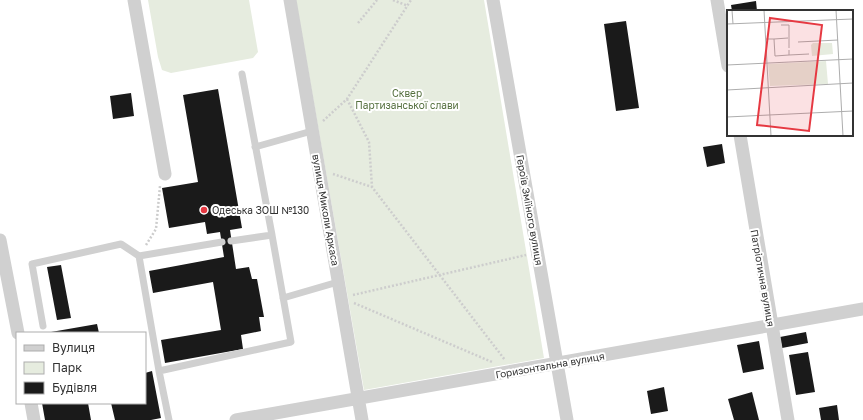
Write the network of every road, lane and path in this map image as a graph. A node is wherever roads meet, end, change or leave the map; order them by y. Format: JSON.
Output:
{"nodes":[{"id":1,"x":134,"y":0,"type":"edge"},
{"id":2,"x":290,"y":0,"type":"edge"},
{"id":3,"x":377,"y":0,"type":"edge"},
{"id":4,"x":393,"y":0,"type":"edge"},
{"id":5,"x":412,"y":0,"type":"edge"},
{"id":6,"x":493,"y":0,"type":"edge"},
{"id":7,"x":717,"y":0,"type":"edge"},
{"id":8,"x":408,"y":6,"type":"junction"},
{"id":9,"x":358,"y":23,"type":"dead end"},
{"id":10,"x":727,"y":60,"type":"edge"},
{"id":11,"x":242,"y":74,"type":"dead end"},
{"id":12,"x":347,"y":100,"type":"junction"},
{"id":13,"x":312,"y":131,"type":"junction"},
{"id":14,"x":740,"y":136,"type":"edge"},
{"id":15,"x":255,"y":148,"type":"junction"},
{"id":16,"x":319,"y":169,"type":"junction"},
{"id":17,"x":165,"y":174,"type":"joint"},
{"id":18,"x":372,"y":187,"type":"junction"},
{"id":19,"x":272,"y":235,"type":"junction"},
{"id":20,"x":0,"y":240,"type":"edge"},
{"id":21,"x":231,"y":241,"type":"dead end"},
{"id":22,"x":222,"y":242,"type":"dead end"},
{"id":23,"x":537,"y":253,"type":"junction"},
{"id":24,"x":139,"y":256,"type":"junction"},
{"id":25,"x":440,"y":275,"type":"junction"},
{"id":26,"x":338,"y":282,"type":"junction"},
{"id":27,"x":283,"y":298,"type":"junction"},
{"id":28,"x":341,"y":298,"type":"junction"},
{"id":29,"x":863,"y":310,"type":"edge"},
{"id":30,"x":43,"y":326,"type":"dead end"},
{"id":31,"x":772,"y":326,"type":"junction"},
{"id":32,"x":18,"y":332,"type":"edge"},
{"id":33,"x":492,"y":362,"type":"dead end"},
{"id":34,"x":557,"y":364,"type":"junction"},
{"id":35,"x":159,"y":371,"type":"junction"},
{"id":36,"x":514,"y":371,"type":"junction"},
{"id":37,"x":358,"y":399,"type":"junction"},
{"id":38,"x":31,"y":404,"type":"edge"},
{"id":39,"x":34,"y":420,"type":"edge"},
{"id":40,"x":169,"y":420,"type":"edge"},
{"id":41,"x":236,"y":420,"type":"edge"},
{"id":42,"x":362,"y":420,"type":"edge"},
{"id":43,"x":567,"y":420,"type":"edge"},
{"id":44,"x":788,"y":420,"type":"edge"}],
"edges":[{"from":1,"to":17,"type":"street"},
{"from":2,"to":13,"type":"street","name":"вулиця Миколи Аркаса"},
{"from":3,"to":9,"type":"path"},
{"from":4,"to":8,"type":"path"},
{"from":5,"to":8,"type":"path"},
{"from":6,"to":23,"type":"street","name":"Героїв Зміїного вулиця"},
{"from":7,"to":10,"type":"street"},
{"from":8,"to":12,"type":"path"},
{"from":11,"to":15,"type":"lane"},
{"from":12,"to":13,"type":"path"},
{"from":12,"to":18,"type":"path"},
{"from":13,"to":15,"type":"lane"},
{"from":13,"to":16,"type":"street","name":"вулиця Миколи Аркаса"},
{"from":14,"to":31,"type":"street","name":"Патріотична вулиця"},
{"from":15,"to":19,"type":"lane"},
{"from":16,"to":18,"type":"path"},
{"from":16,"to":26,"type":"street","name":"вулиця Миколи Аркаса"},
{"from":17,"to":24,"type":"path"},
{"from":18,"to":25,"type":"path"},
{"from":19,"to":21,"type":"lane"},
{"from":19,"to":27,"type":"lane"},
{"from":20,"to":32,"type":"street"},
{"from":22,"to":24,"type":"lane"},
{"from":23,"to":25,"type":"path"},
{"from":23,"to":34,"type":"street","name":"Героїв Зміїного вулиця"},
{"from":24,"to":30,"type":"lane"},
{"from":24,"to":35,"type":"lane"},
{"from":25,"to":28,"type":"path"},
{"from":25,"to":36,"type":"path"},
{"from":26,"to":27,"type":"lane"},
{"from":26,"to":28,"type":"street","name":"вулиця Миколи Аркаса"},
{"from":27,"to":35,"type":"lane"},
{"from":28,"to":33,"type":"path"},
{"from":28,"to":37,"type":"street","name":"вулиця Миколи Аркаса"},
{"from":29,"to":31,"type":"street","name":"Горизонтальна вулиця"},
{"from":31,"to":34,"type":"street","name":"Горизонтальна вулиця"},
{"from":31,"to":44,"type":"street","name":"Патріотична вулиця"},
{"from":34,"to":36,"type":"street","name":"Горизонтальна вулиця"},
{"from":34,"to":43,"type":"street","name":"Героїв Зміїного вулиця"},
{"from":35,"to":40,"type":"lane"},
{"from":36,"to":37,"type":"street","name":"Горизонтальна вулиця"},
{"from":37,"to":41,"type":"street","name":"Горизонтальна вулиця"},
{"from":37,"to":42,"type":"street","name":"вулиця Миколи Аркаса"},
{"from":38,"to":39,"type":"street"}]}
